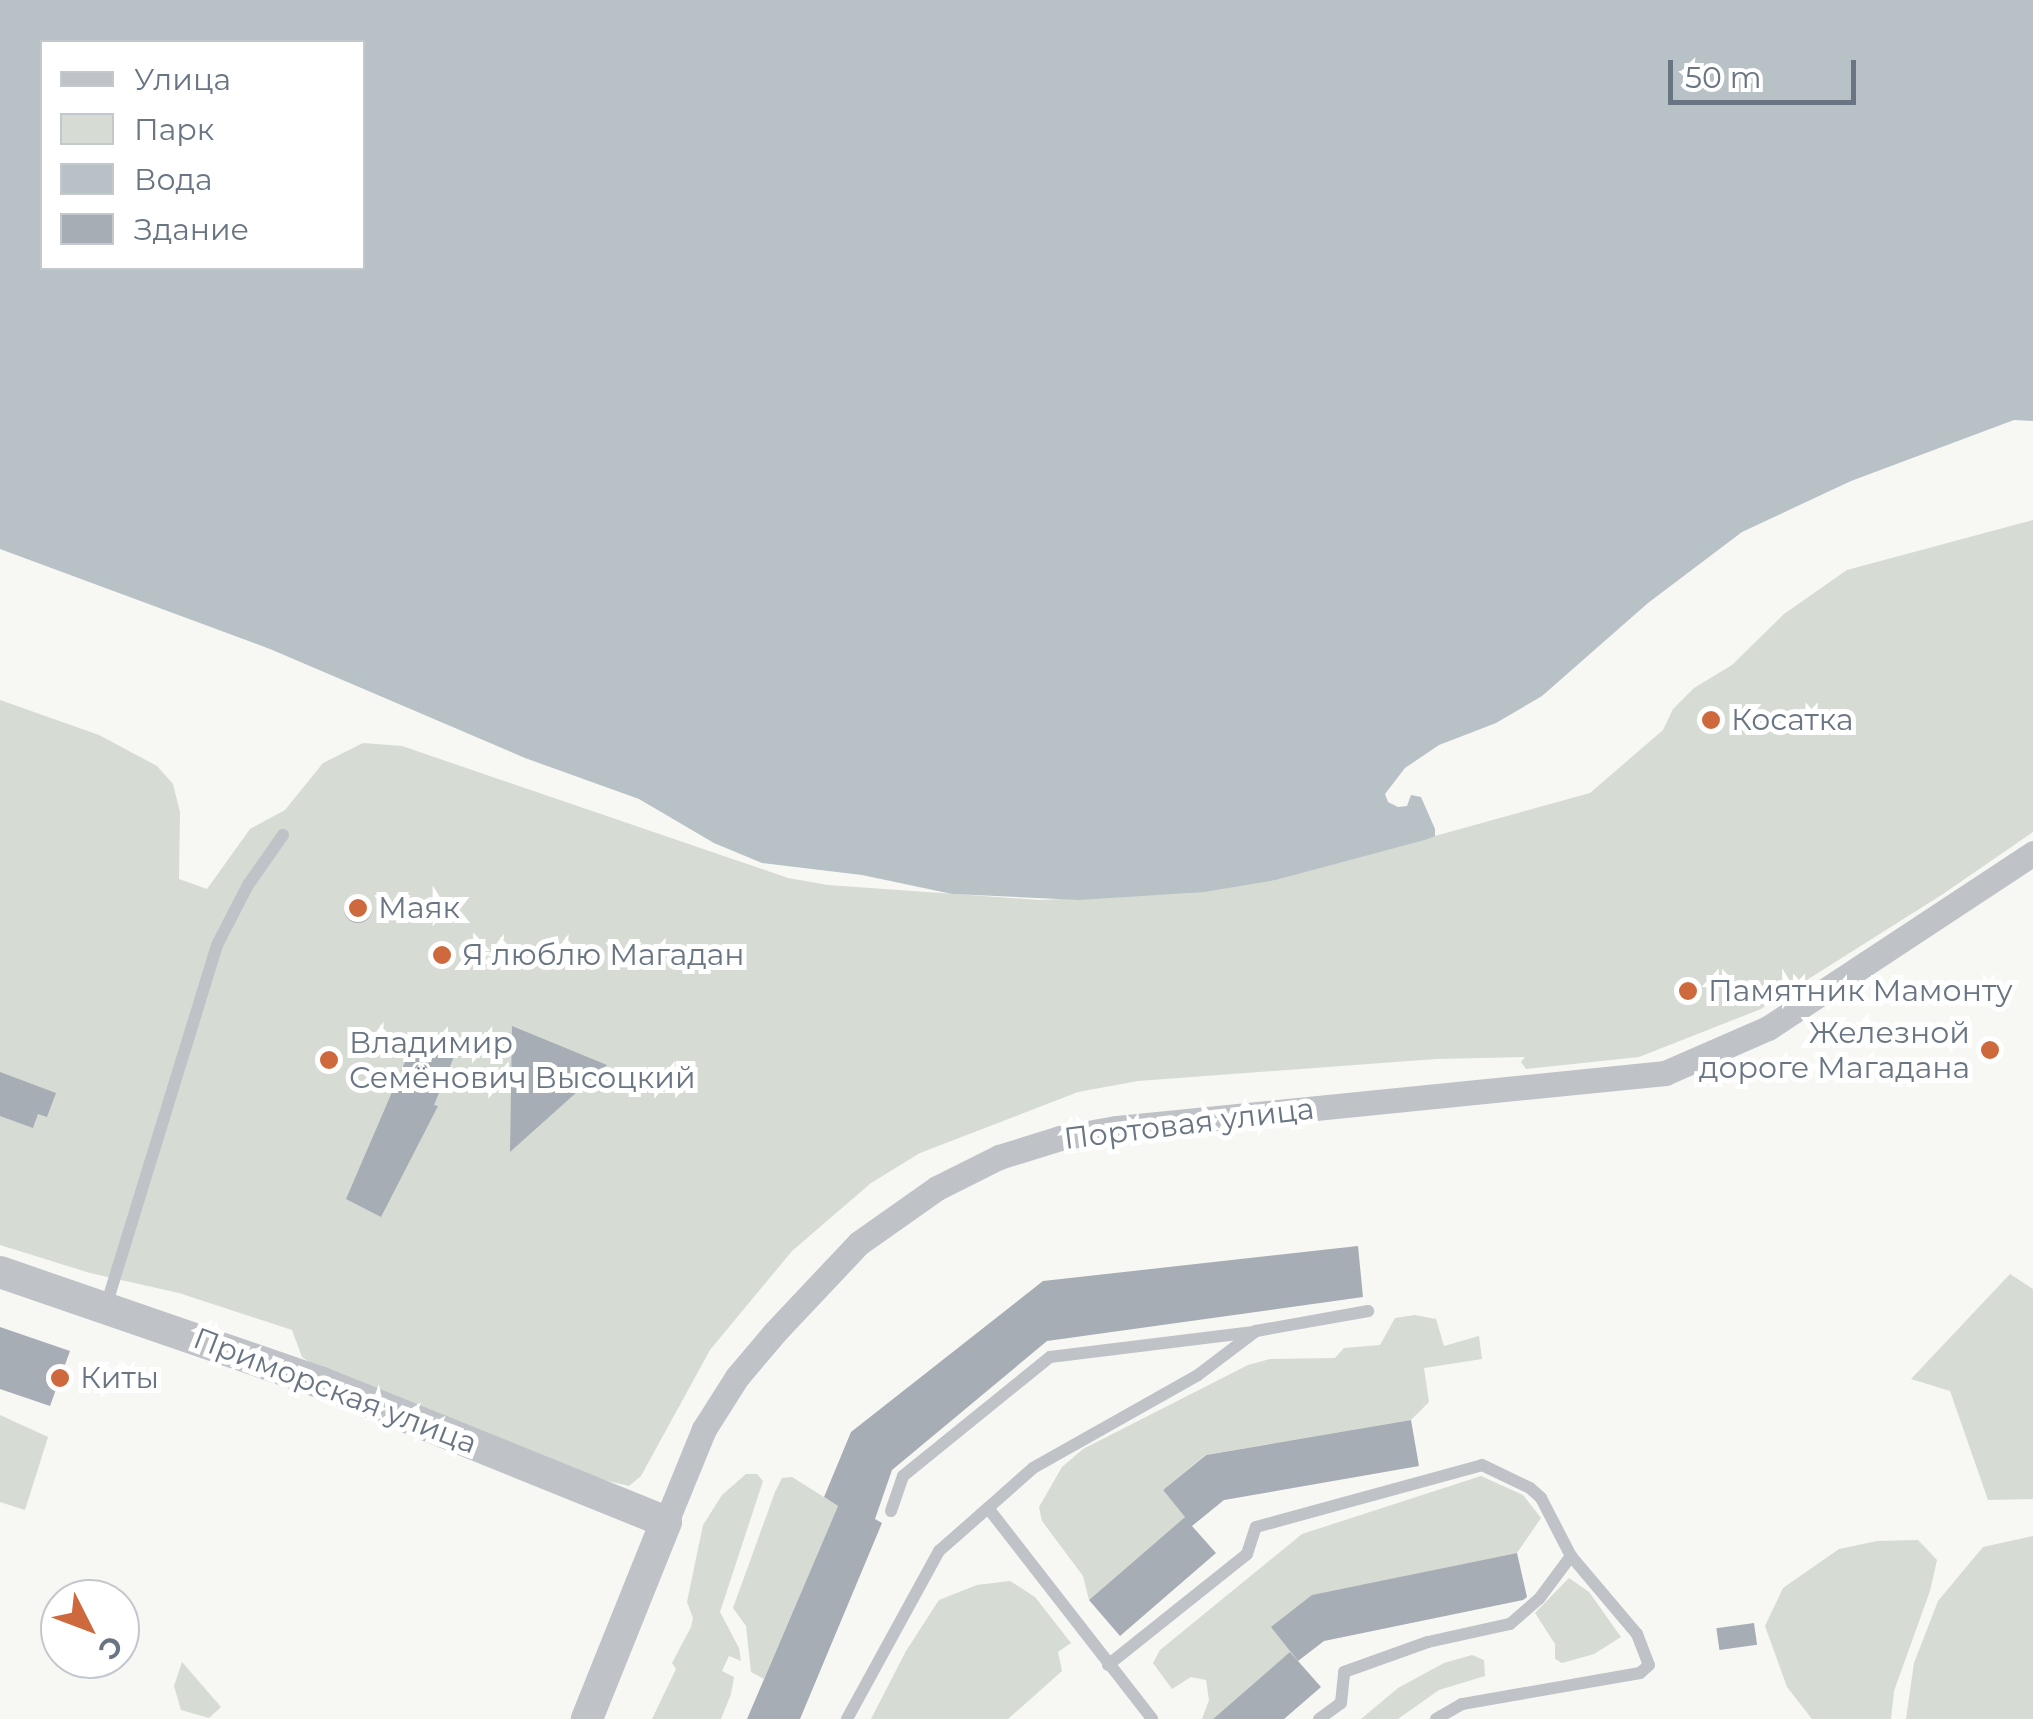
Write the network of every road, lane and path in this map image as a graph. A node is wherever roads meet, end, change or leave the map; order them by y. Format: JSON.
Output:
{"nodes":[{"id":1,"x":283,"y":835,"type":"dead end"},
{"id":2,"x":2033,"y":854,"type":"edge"},
{"id":3,"x":0,"y":1272,"type":"edge"},
{"id":4,"x":106,"y":1306,"type":"junction"},
{"id":5,"x":1368,"y":1312,"type":"dead end"},
{"id":6,"x":1256,"y":1332,"type":"junction"},
{"id":7,"x":988,"y":1508,"type":"junction"},
{"id":8,"x":891,"y":1511,"type":"dead end"},
{"id":9,"x":666,"y":1522,"type":"junction"},
{"id":10,"x":1571,"y":1556,"type":"junction"},
{"id":11,"x":1108,"y":1665,"type":"junction"},
{"id":12,"x":587,"y":1719,"type":"edge"},
{"id":13,"x":848,"y":1719,"type":"edge"},
{"id":14,"x":1152,"y":1719,"type":"edge"},
{"id":15,"x":1319,"y":1719,"type":"edge"},
{"id":16,"x":1436,"y":1719,"type":"edge"}],
"edges":[{"from":1,"to":4,"type":"lane"},
{"from":2,"to":9,"type":"street","name":"Портовая улица"},
{"from":3,"to":4,"type":"street","name":"Приморская улица"},
{"from":4,"to":9,"type":"street","name":"Приморская улица"},
{"from":5,"to":6,"type":"lane"},
{"from":6,"to":7,"type":"lane"},
{"from":6,"to":8,"type":"lane"},
{"from":7,"to":11,"type":"lane"},
{"from":7,"to":13,"type":"lane"},
{"from":9,"to":12,"type":"street","name":"Портовая улица"},
{"from":10,"to":11,"type":"lane"},
{"from":10,"to":15,"type":"lane"},
{"from":10,"to":16,"type":"lane"},
{"from":11,"to":14,"type":"lane"}]}
